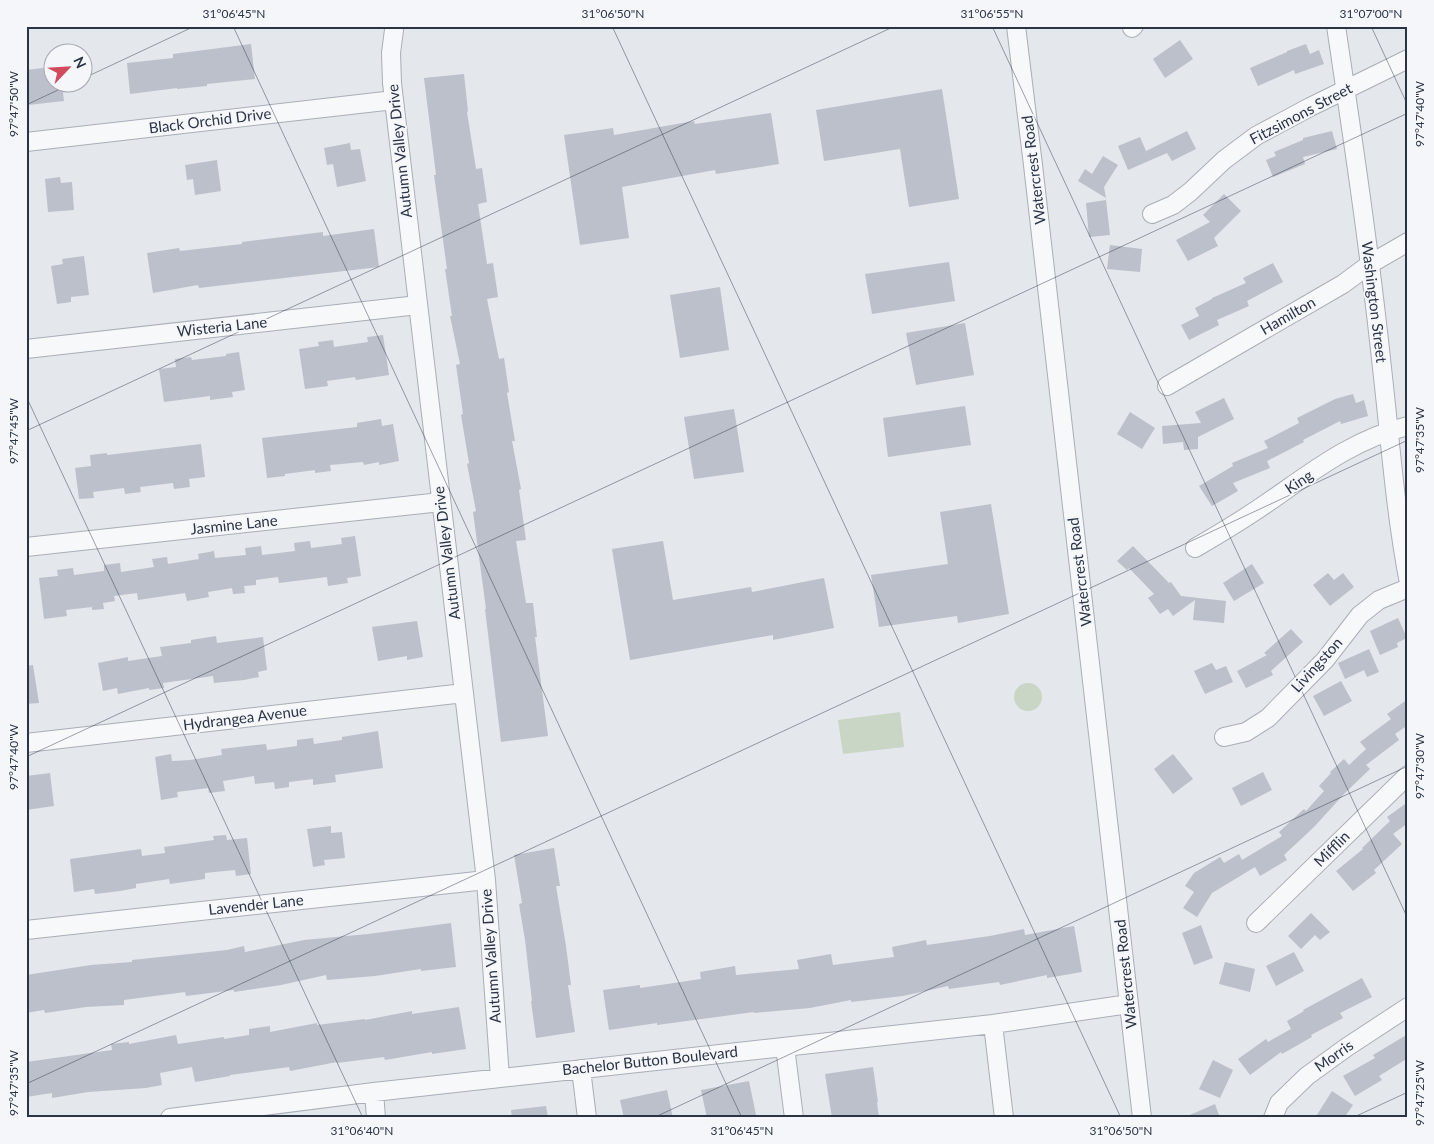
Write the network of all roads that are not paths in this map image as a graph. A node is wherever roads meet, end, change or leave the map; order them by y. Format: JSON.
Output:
{"nodes":[{"id":1,"x":1016,"y":26,"type":"edge"},
{"id":2,"x":1336,"y":26,"type":"edge"},
{"id":3,"x":394,"y":30,"type":"dead end"},
{"id":4,"x":1408,"y":59,"type":"edge"},
{"id":5,"x":1346,"y":90,"type":"junction"},
{"id":6,"x":394,"y":100,"type":"junction"},
{"id":7,"x":26,"y":142,"type":"edge"},
{"id":8,"x":1152,"y":214,"type":"dead end"},
{"id":9,"x":1408,"y":242,"type":"edge"},
{"id":10,"x":1370,"y":264,"type":"junction"},
{"id":11,"x":418,"y":305,"type":"junction"},
{"id":12,"x":26,"y":349,"type":"edge"},
{"id":13,"x":1167,"y":386,"type":"dead end"},
{"id":14,"x":1408,"y":426,"type":"edge"},
{"id":15,"x":1389,"y":430,"type":"junction"},
{"id":16,"x":441,"y":502,"type":"junction"},
{"id":17,"x":26,"y":547,"type":"edge"},
{"id":18,"x":1195,"y":548,"type":"dead end"},
{"id":19,"x":1408,"y":578,"type":"edge"},
{"id":20,"x":1408,"y":588,"type":"edge"},
{"id":21,"x":464,"y":693,"type":"junction"},
{"id":22,"x":1224,"y":737,"type":"dead end"},
{"id":23,"x":26,"y":743,"type":"edge"},
{"id":24,"x":1408,"y":775,"type":"edge"},
{"id":25,"x":486,"y":880,"type":"junction"},
{"id":26,"x":1256,"y":923,"type":"dead end"},
{"id":27,"x":26,"y":930,"type":"edge"},
{"id":28,"x":1129,"y":1004,"type":"junction"},
{"id":29,"x":1408,"y":1007,"type":"edge"},
{"id":30,"x":993,"y":1024,"type":"junction"},
{"id":31,"x":786,"y":1047,"type":"junction"},
{"id":32,"x":581,"y":1069,"type":"junction"},
{"id":33,"x":500,"y":1078,"type":"junction"},
{"id":34,"x":374,"y":1092,"type":"junction"},
{"id":35,"x":170,"y":1118,"type":"edge"},
{"id":36,"x":376,"y":1118,"type":"edge"},
{"id":37,"x":587,"y":1118,"type":"edge"},
{"id":38,"x":794,"y":1118,"type":"edge"},
{"id":39,"x":1004,"y":1118,"type":"edge"},
{"id":40,"x":1142,"y":1118,"type":"edge"},
{"id":41,"x":1273,"y":1118,"type":"edge"}],
"edges":[{"from":1,"to":28,"type":"street","name":"Watercrest Road"},
{"from":2,"to":5,"type":"street","name":"Washington Street"},
{"from":3,"to":6,"type":"street","name":"Autumn Valley Drive"},
{"from":4,"to":5,"type":"street","name":"Fitzsimons Street"},
{"from":5,"to":8,"type":"street","name":"Fitzsimons Street"},
{"from":5,"to":10,"type":"street","name":"Washington Street"},
{"from":6,"to":7,"type":"street","name":"Black Orchid Drive"},
{"from":6,"to":11,"type":"street","name":"Autumn Valley Drive"},
{"from":9,"to":10,"type":"street","name":"Hamilton"},
{"from":10,"to":13,"type":"street","name":"Hamilton"},
{"from":10,"to":15,"type":"street","name":"Washington Street"},
{"from":11,"to":12,"type":"street","name":"Wisteria Lane"},
{"from":11,"to":16,"type":"street","name":"Autumn Valley Drive"},
{"from":14,"to":15,"type":"street","name":"King"},
{"from":15,"to":18,"type":"street","name":"King"},
{"from":15,"to":19,"type":"street","name":"Washington Street"},
{"from":16,"to":17,"type":"street","name":"Jasmine Lane"},
{"from":16,"to":21,"type":"street","name":"Autumn Valley Drive"},
{"from":20,"to":22,"type":"street","name":"Livingston"},
{"from":21,"to":23,"type":"street","name":"Hydrangea Avenue"},
{"from":21,"to":25,"type":"street","name":"Autumn Valley Drive"},
{"from":24,"to":26,"type":"street","name":"Mifflin"},
{"from":25,"to":27,"type":"street","name":"Lavender Lane"},
{"from":25,"to":33,"type":"street","name":"Autumn Valley Drive"},
{"from":28,"to":30,"type":"street","name":"Bachelor Button Boulevard"},
{"from":28,"to":40,"type":"street","name":"Watercrest Road"},
{"from":29,"to":41,"type":"street","name":"Morris"},
{"from":30,"to":31,"type":"street","name":"Bachelor Button Boulevard"},
{"from":30,"to":39,"type":"street"},
{"from":31,"to":32,"type":"street","name":"Bachelor Button Boulevard"},
{"from":31,"to":38,"type":"street"},
{"from":32,"to":33,"type":"street","name":"Bachelor Button Boulevard"},
{"from":32,"to":37,"type":"street"},
{"from":33,"to":34,"type":"street","name":"Bachelor Button Boulevard"},
{"from":34,"to":35,"type":"street","name":"Bachelor Button Boulevard"},
{"from":34,"to":36,"type":"street"}]}
